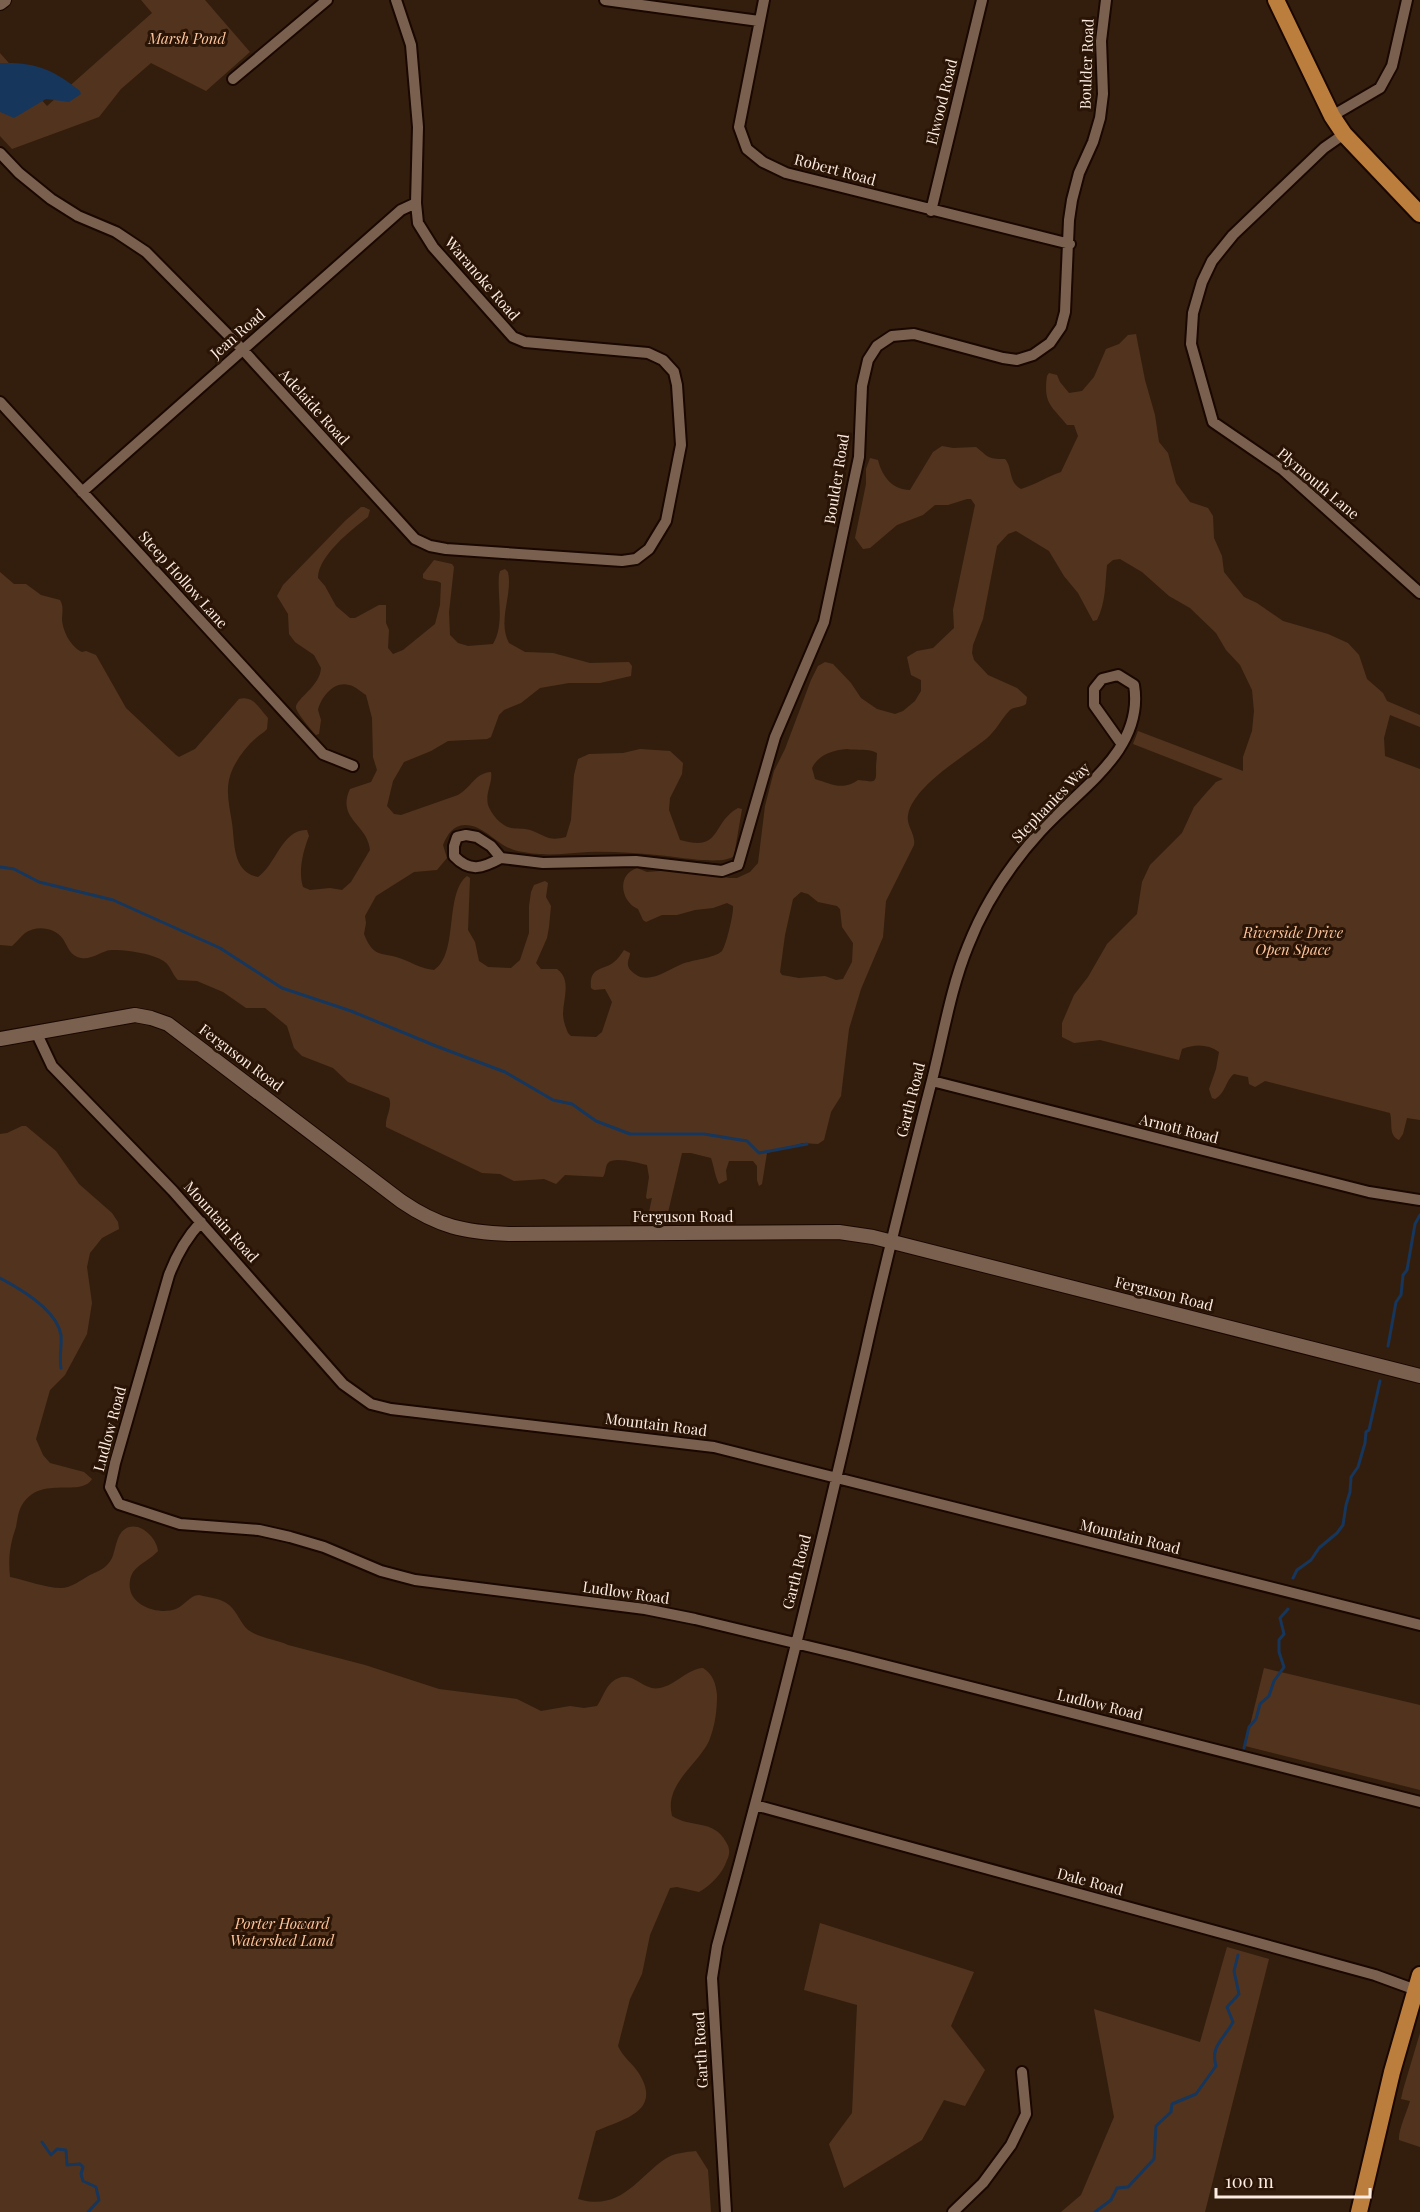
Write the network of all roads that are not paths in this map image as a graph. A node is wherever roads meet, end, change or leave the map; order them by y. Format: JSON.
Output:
{"nodes":[{"id":1,"x":4,"y":0,"type":"edge"},
{"id":2,"x":327,"y":0,"type":"edge"},
{"id":3,"x":396,"y":0,"type":"edge"},
{"id":4,"x":605,"y":0,"type":"edge"},
{"id":5,"x":764,"y":0,"type":"edge"},
{"id":6,"x":982,"y":0,"type":"edge"},
{"id":7,"x":1106,"y":0,"type":"edge"},
{"id":8,"x":1276,"y":0,"type":"edge"},
{"id":9,"x":1407,"y":0,"type":"edge"},
{"id":10,"x":0,"y":3,"type":"edge"},
{"id":11,"x":759,"y":21,"type":"junction"},
{"id":12,"x":233,"y":78,"type":"dead end"},
{"id":13,"x":1332,"y":116,"type":"junction"},
{"id":14,"x":1344,"y":135,"type":"junction"},
{"id":15,"x":0,"y":153,"type":"edge"},
{"id":16,"x":416,"y":203,"type":"junction"},
{"id":17,"x":931,"y":211,"type":"junction"},
{"id":18,"x":1420,"y":214,"type":"edge"},
{"id":19,"x":1070,"y":244,"type":"junction"},
{"id":20,"x":243,"y":350,"type":"junction"},
{"id":21,"x":0,"y":402,"type":"edge"},
{"id":22,"x":82,"y":492,"type":"junction"},
{"id":23,"x":649,"y":549,"type":"joint"},
{"id":24,"x":1420,"y":592,"type":"edge"},
{"id":25,"x":1121,"y":743,"type":"junction"},
{"id":26,"x":353,"y":766,"type":"dead end"},
{"id":27,"x":501,"y":858,"type":"dead end"},
{"id":28,"x":968,"y":947,"type":"joint"},
{"id":29,"x":36,"y":1032,"type":"junction"},
{"id":30,"x":0,"y":1039,"type":"edge"},
{"id":31,"x":932,"y":1081,"type":"junction"},
{"id":32,"x":1420,"y":1200,"type":"edge"},
{"id":33,"x":201,"y":1222,"type":"junction"},
{"id":34,"x":890,"y":1241,"type":"junction"},
{"id":35,"x":1420,"y":1376,"type":"edge"},
{"id":36,"x":837,"y":1478,"type":"junction"},
{"id":37,"x":1420,"y":1625,"type":"edge"},
{"id":38,"x":795,"y":1643,"type":"junction"},
{"id":39,"x":1420,"y":1802,"type":"edge"},
{"id":40,"x":754,"y":1805,"type":"junction"},
{"id":41,"x":1417,"y":1994,"type":"edge"},
{"id":42,"x":1022,"y":2072,"type":"dead end"},
{"id":43,"x":726,"y":2212,"type":"edge"},
{"id":44,"x":953,"y":2212,"type":"edge"},
{"id":45,"x":1359,"y":2212,"type":"edge"}],
"edges":[{"from":1,"to":10,"type":"street"},
{"from":2,"to":12,"type":"street"},
{"from":3,"to":16,"type":"street","name":"Waranoke Road"},
{"from":4,"to":11,"type":"street"},
{"from":5,"to":11,"type":"street","name":"Robert Road"},
{"from":6,"to":17,"type":"street","name":"Elwood Road"},
{"from":7,"to":19,"type":"street","name":"Boulder Road"},
{"from":8,"to":13,"type":"main road"},
{"from":9,"to":13,"type":"street"},
{"from":11,"to":17,"type":"street","name":"Robert Road"},
{"from":13,"to":14,"type":"main road"},
{"from":14,"to":18,"type":"main road"},
{"from":14,"to":24,"type":"street","name":"Plymouth Lane"},
{"from":15,"to":20,"type":"street","name":"Adelaide Road"},
{"from":16,"to":20,"type":"street","name":"Jean Road"},
{"from":16,"to":23,"type":"street","name":"Waranoke Road"},
{"from":17,"to":19,"type":"street","name":"Robert Road"},
{"from":19,"to":27,"type":"street","name":"Boulder Road"},
{"from":20,"to":22,"type":"street","name":"Jean Road"},
{"from":20,"to":23,"type":"street","name":"Adelaide Road"},
{"from":21,"to":22,"type":"street","name":"Steep Hollow Lane"},
{"from":22,"to":26,"type":"street","name":"Steep Hollow Lane"},
{"from":25,"to":25,"type":"street","name":"Stephanies Way"},
{"from":25,"to":28,"type":"street","name":"Stephanies Way"},
{"from":28,"to":31,"type":"street","name":"Garth Road"},
{"from":29,"to":30,"type":"street","name":"Ferguson Road"},
{"from":29,"to":33,"type":"street","name":"Mountain Road"},
{"from":29,"to":34,"type":"street","name":"Ferguson Road"},
{"from":31,"to":32,"type":"street","name":"Arnott Road"},
{"from":31,"to":34,"type":"street","name":"Garth Road"},
{"from":33,"to":36,"type":"street","name":"Mountain Road"},
{"from":33,"to":38,"type":"street","name":"Ludlow Road"},
{"from":34,"to":35,"type":"street","name":"Ferguson Road"},
{"from":34,"to":36,"type":"street","name":"Garth Road"},
{"from":36,"to":37,"type":"street","name":"Mountain Road"},
{"from":36,"to":38,"type":"street","name":"Garth Road"},
{"from":38,"to":39,"type":"street","name":"Ludlow Road"},
{"from":38,"to":40,"type":"street","name":"Garth Road"},
{"from":40,"to":41,"type":"street","name":"Dale Road"},
{"from":40,"to":43,"type":"street","name":"Garth Road"},
{"from":41,"to":45,"type":"main road"},
{"from":42,"to":44,"type":"street"}]}
